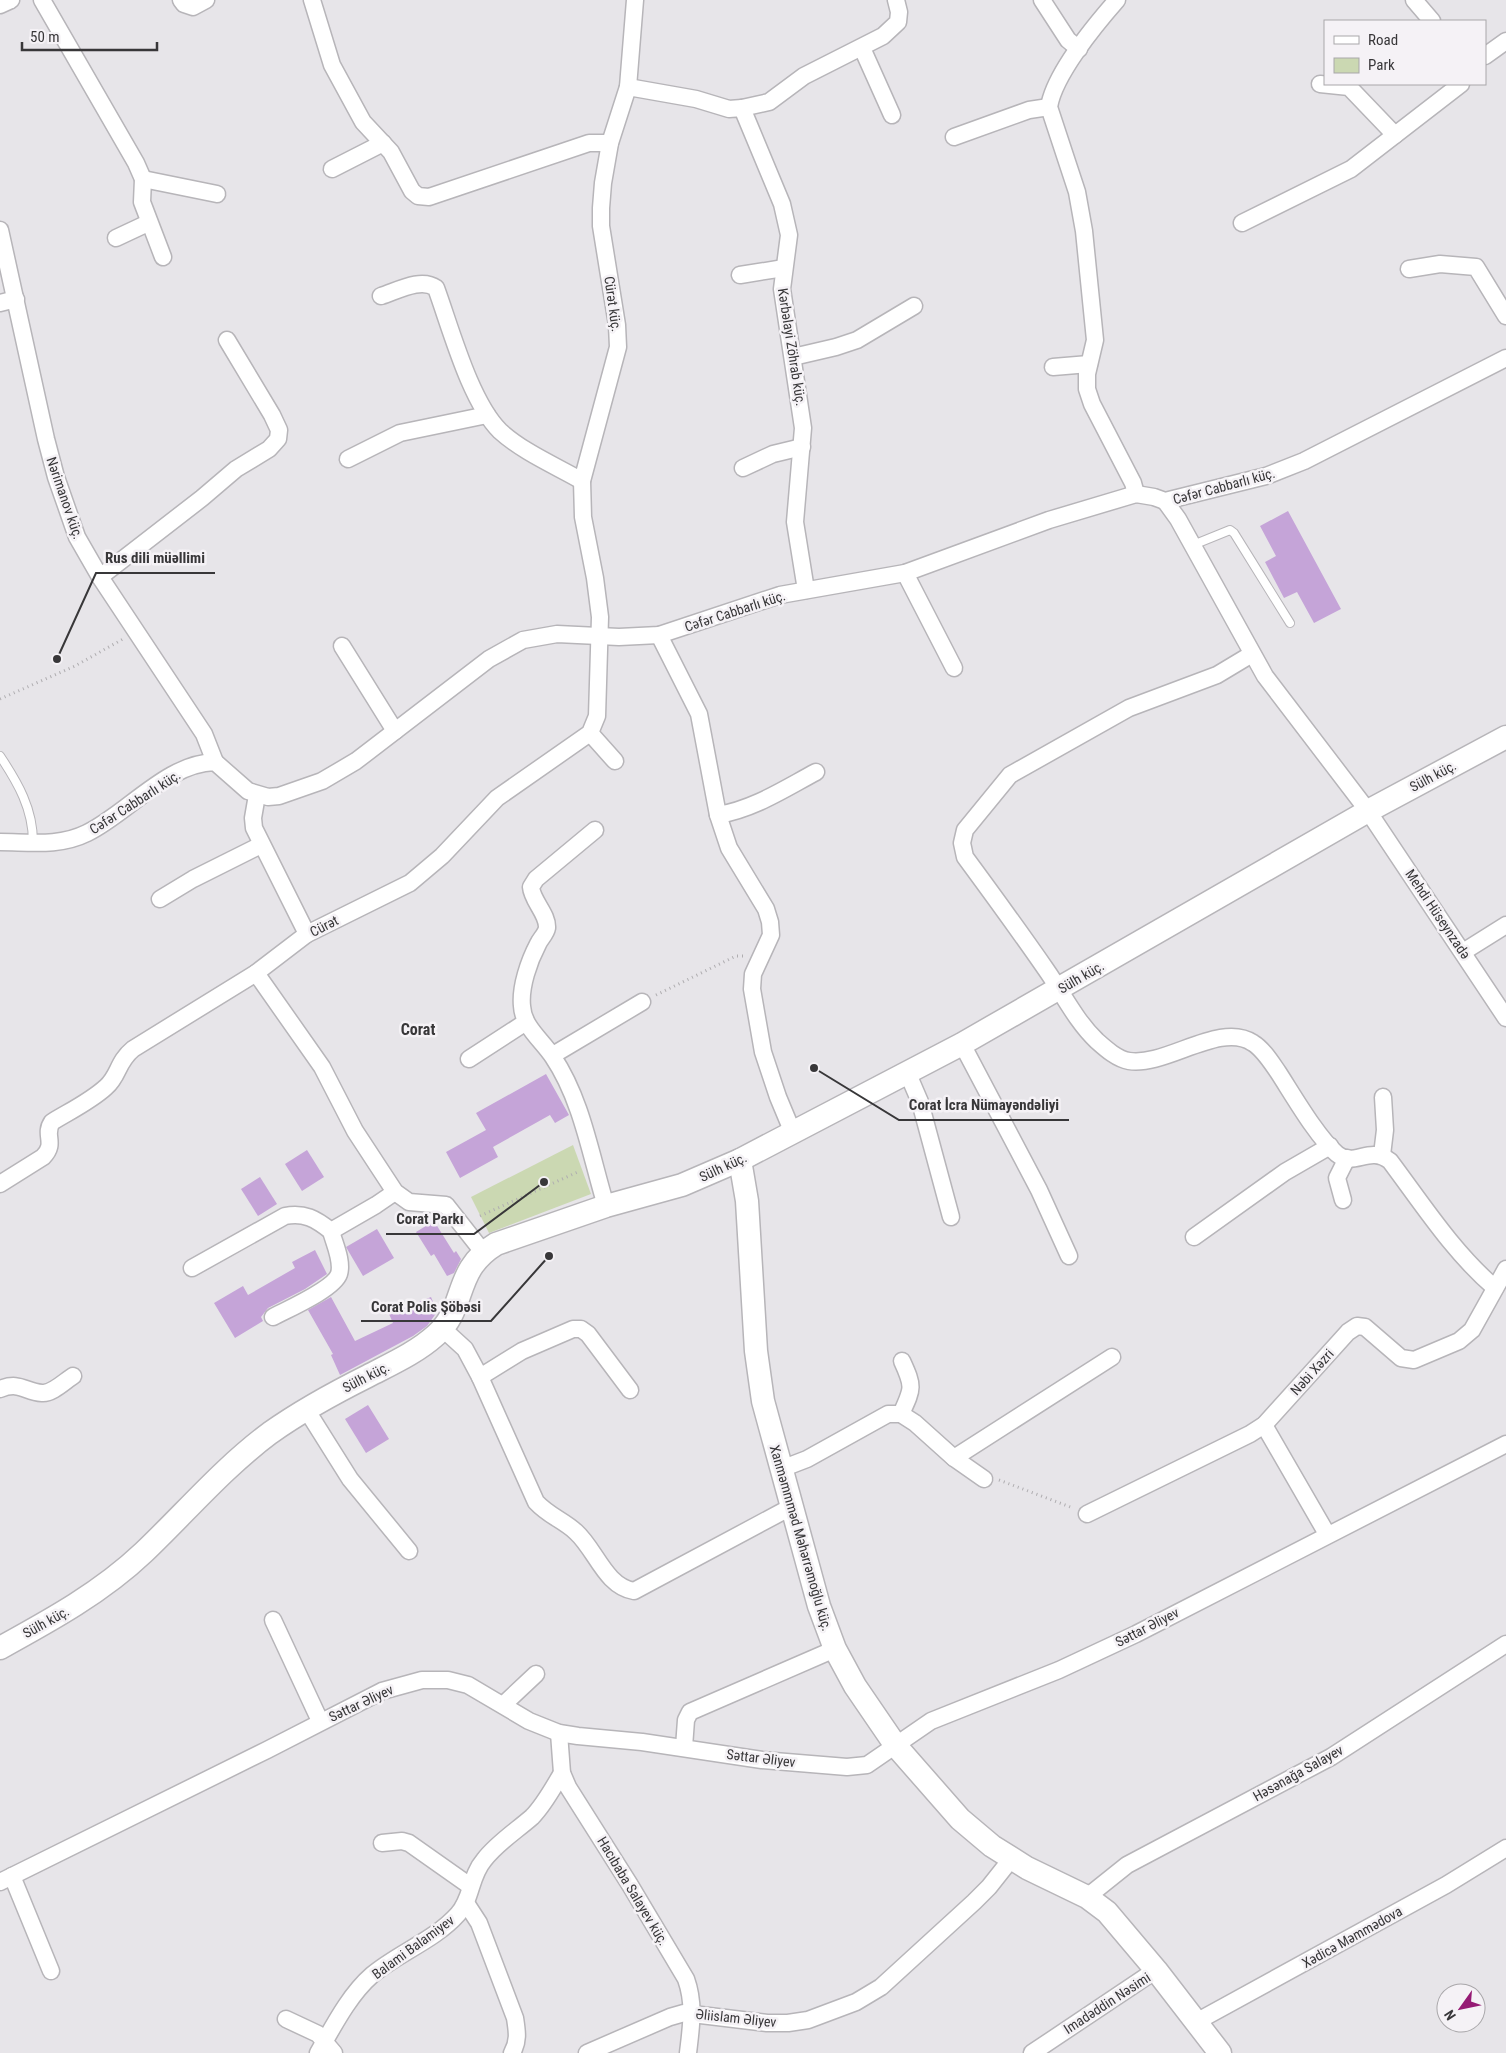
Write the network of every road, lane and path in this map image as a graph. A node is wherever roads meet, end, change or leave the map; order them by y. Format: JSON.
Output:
{"nodes":[{"id":1,"x":10,"y":0,"type":"edge"},
{"id":2,"x":42,"y":0,"type":"edge"},
{"id":3,"x":181,"y":0,"type":"edge"},
{"id":4,"x":206,"y":0,"type":"edge"},
{"id":5,"x":312,"y":0,"type":"edge"},
{"id":6,"x":635,"y":0,"type":"edge"},
{"id":7,"x":896,"y":0,"type":"edge"},
{"id":8,"x":1042,"y":0,"type":"edge"},
{"id":9,"x":1117,"y":0,"type":"edge"},
{"id":10,"x":1414,"y":0,"type":"edge"},
{"id":11,"x":0,"y":5,"type":"edge"},
{"id":12,"x":1431,"y":20,"type":"edge"},
{"id":13,"x":1506,"y":41,"type":"edge"},
{"id":14,"x":862,"y":48,"type":"junction"},
{"id":15,"x":1079,"y":49,"type":"junction"},
{"id":16,"x":1486,"y":55,"type":"edge"},
{"id":17,"x":1320,"y":84,"type":"dead end"},
{"id":18,"x":1324,"y":84,"type":"edge"},
{"id":19,"x":1330,"y":85,"type":"edge"},
{"id":20,"x":1460,"y":85,"type":"edge"},
{"id":21,"x":628,"y":88,"type":"junction"},
{"id":22,"x":1049,"y":107,"type":"junction"},
{"id":23,"x":742,"y":108,"type":"junction"},
{"id":24,"x":892,"y":115,"type":"dead end"},
{"id":25,"x":1395,"y":135,"type":"junction"},
{"id":26,"x":954,"y":137,"type":"dead end"},
{"id":27,"x":383,"y":143,"type":"junction"},
{"id":28,"x":610,"y":143,"type":"junction"},
{"id":29,"x":332,"y":169,"type":"dead end"},
{"id":30,"x":143,"y":179,"type":"junction"},
{"id":31,"x":217,"y":194,"type":"dead end"},
{"id":32,"x":148,"y":223,"type":"junction"},
{"id":33,"x":1242,"y":223,"type":"dead end"},
{"id":34,"x":0,"y":230,"type":"edge"},
{"id":35,"x":116,"y":238,"type":"dead end"},
{"id":36,"x":162,"y":257,"type":"dead end"},
{"id":37,"x":784,"y":268,"type":"junction"},
{"id":38,"x":1409,"y":270,"type":"dead end"},
{"id":39,"x":740,"y":275,"type":"dead end"},
{"id":40,"x":382,"y":296,"type":"dead end"},
{"id":41,"x":8,"y":301,"type":"edge"},
{"id":42,"x":914,"y":306,"type":"dead end"},
{"id":43,"x":1506,"y":316,"type":"edge"},
{"id":44,"x":227,"y":340,"type":"dead end"},
{"id":45,"x":793,"y":356,"type":"junction"},
{"id":46,"x":1506,"y":358,"type":"edge"},
{"id":47,"x":1088,"y":364,"type":"junction"},
{"id":48,"x":1052,"y":367,"type":"dead end"},
{"id":49,"x":486,"y":415,"type":"junction"},
{"id":50,"x":802,"y":447,"type":"junction"},
{"id":51,"x":348,"y":460,"type":"dead end"},
{"id":52,"x":743,"y":468,"type":"dead end"},
{"id":53,"x":582,"y":481,"type":"junction"},
{"id":54,"x":1136,"y":494,"type":"junction"},
{"id":55,"x":1165,"y":501,"type":"junction"},
{"id":56,"x":1193,"y":545,"type":"junction"},
{"id":57,"x":905,"y":573,"type":"junction"},
{"id":58,"x":100,"y":577,"type":"junction"},
{"id":59,"x":806,"y":590,"type":"junction"},
{"id":60,"x":1290,"y":623,"type":"dead end"},
{"id":61,"x":137,"y":632,"type":"junction"},
{"id":62,"x":659,"y":634,"type":"junction"},
{"id":63,"x":599,"y":637,"type":"junction"},
{"id":64,"x":342,"y":646,"type":"dead end"},
{"id":65,"x":1252,"y":654,"type":"junction"},
{"id":66,"x":954,"y":668,"type":"dead end"},
{"id":67,"x":0,"y":698,"type":"edge"},
{"id":68,"x":395,"y":731,"type":"junction"},
{"id":69,"x":590,"y":733,"type":"junction"},
{"id":70,"x":1506,"y":737,"type":"edge"},
{"id":71,"x":0,"y":756,"type":"edge"},
{"id":72,"x":615,"y":761,"type":"dead end"},
{"id":73,"x":215,"y":762,"type":"junction"},
{"id":74,"x":816,"y":772,"type":"dead end"},
{"id":75,"x":257,"y":795,"type":"junction"},
{"id":76,"x":1368,"y":811,"type":"junction"},
{"id":77,"x":718,"y":815,"type":"junction"},
{"id":78,"x":595,"y":830,"type":"dead end"},
{"id":79,"x":0,"y":842,"type":"edge"},
{"id":80,"x":33,"y":842,"type":"junction"},
{"id":81,"x":260,"y":845,"type":"junction"},
{"id":82,"x":160,"y":899,"type":"dead end"},
{"id":83,"x":1506,"y":925,"type":"edge"},
{"id":84,"x":307,"y":934,"type":"junction"},
{"id":85,"x":1464,"y":952,"type":"junction"},
{"id":86,"x":757,"y":963,"type":"junction"},
{"id":87,"x":256,"y":973,"type":"junction"},
{"id":88,"x":1059,"y":989,"type":"junction"},
{"id":89,"x":642,"y":1002,"type":"joint"},
{"id":90,"x":1506,"y":1018,"type":"edge"},
{"id":91,"x":526,"y":1022,"type":"junction"},
{"id":92,"x":962,"y":1044,"type":"junction"},
{"id":93,"x":552,"y":1055,"type":"junction"},
{"id":94,"x":469,"y":1059,"type":"dead end"},
{"id":95,"x":908,"y":1074,"type":"junction"},
{"id":96,"x":1383,"y":1098,"type":"dead end"},
{"id":97,"x":793,"y":1133,"type":"junction"},
{"id":98,"x":1330,"y":1146,"type":"junction"},
{"id":99,"x":1382,"y":1155,"type":"junction"},
{"id":100,"x":1347,"y":1158,"type":"junction"},
{"id":101,"x":740,"y":1160,"type":"junction"},
{"id":102,"x":582,"y":1169,"type":"dead end"},
{"id":103,"x":0,"y":1184,"type":"edge"},
{"id":104,"x":395,"y":1192,"type":"junction"},
{"id":105,"x":1343,"y":1200,"type":"dead end"},
{"id":106,"x":606,"y":1206,"type":"junction"},
{"id":107,"x":480,"y":1216,"type":"dead end"},
{"id":108,"x":951,"y":1217,"type":"dead end"},
{"id":109,"x":331,"y":1231,"type":"junction"},
{"id":110,"x":1194,"y":1237,"type":"dead end"},
{"id":111,"x":483,"y":1252,"type":"junction"},
{"id":112,"x":1068,"y":1256,"type":"dead end"},
{"id":113,"x":192,"y":1268,"type":"dead end"},
{"id":114,"x":1506,"y":1269,"type":"edge"},
{"id":115,"x":1495,"y":1288,"type":"junction"},
{"id":116,"x":273,"y":1317,"type":"dead end"},
{"id":117,"x":442,"y":1328,"type":"junction"},
{"id":118,"x":1112,"y":1357,"type":"dead end"},
{"id":119,"x":902,"y":1360,"type":"dead end"},
{"id":120,"x":73,"y":1376,"type":"dead end"},
{"id":121,"x":480,"y":1377,"type":"junction"},
{"id":122,"x":0,"y":1389,"type":"edge"},
{"id":123,"x":630,"y":1390,"type":"dead end"},
{"id":124,"x":306,"y":1409,"type":"junction"},
{"id":125,"x":901,"y":1414,"type":"junction"},
{"id":126,"x":1264,"y":1424,"type":"junction"},
{"id":127,"x":1506,"y":1444,"type":"edge"},
{"id":128,"x":954,"y":1458,"type":"junction"},
{"id":129,"x":780,"y":1469,"type":"junction"},
{"id":130,"x":984,"y":1479,"type":"joint"},
{"id":131,"x":791,"y":1507,"type":"junction"},
{"id":132,"x":1087,"y":1514,"type":"joint"},
{"id":133,"x":1327,"y":1534,"type":"junction"},
{"id":134,"x":409,"y":1551,"type":"dead end"},
{"id":135,"x":273,"y":1620,"type":"dead end"},
{"id":136,"x":1506,"y":1644,"type":"edge"},
{"id":137,"x":0,"y":1648,"type":"edge"},
{"id":138,"x":835,"y":1648,"type":"junction"},
{"id":139,"x":536,"y":1674,"type":"dead end"},
{"id":140,"x":503,"y":1705,"type":"junction"},
{"id":141,"x":320,"y":1721,"type":"junction"},
{"id":142,"x":559,"y":1733,"type":"junction"},
{"id":143,"x":896,"y":1746,"type":"junction"},
{"id":144,"x":684,"y":1747,"type":"junction"},
{"id":145,"x":562,"y":1773,"type":"junction"},
{"id":146,"x":382,"y":1843,"type":"dead end"},
{"id":147,"x":1506,"y":1848,"type":"edge"},
{"id":148,"x":1012,"y":1858,"type":"junction"},
{"id":149,"x":6,"y":1879,"type":"edge"},
{"id":150,"x":470,"y":1886,"type":"junction"},
{"id":151,"x":1087,"y":1897,"type":"junction"},
{"id":152,"x":466,"y":1902,"type":"junction"},
{"id":153,"x":1156,"y":1970,"type":"junction"},
{"id":154,"x":51,"y":1971,"type":"dead end"},
{"id":155,"x":693,"y":2013,"type":"junction"},
{"id":156,"x":286,"y":2019,"type":"dead end"},
{"id":157,"x":1196,"y":2022,"type":"junction"},
{"id":158,"x":326,"y":2049,"type":"edge"},
{"id":159,"x":519,"y":2050,"type":"edge"},
{"id":160,"x":587,"y":2053,"type":"edge"},
{"id":161,"x":688,"y":2053,"type":"edge"},
{"id":162,"x":1032,"y":2053,"type":"edge"},
{"id":163,"x":1220,"y":2053,"type":"edge"}],
"edges":[{"from":1,"to":11,"type":"street"},
{"from":2,"to":30,"type":"street"},
{"from":3,"to":4,"type":"street"},
{"from":5,"to":27,"type":"street"},
{"from":6,"to":21,"type":"street","name":"Cürət küç."},
{"from":7,"to":14,"type":"street"},
{"from":8,"to":15,"type":"street"},
{"from":9,"to":15,"type":"street"},
{"from":10,"to":12,"type":"street"},
{"from":13,"to":16,"type":"street"},
{"from":14,"to":23,"type":"street"},
{"from":14,"to":24,"type":"street"},
{"from":15,"to":22,"type":"street"},
{"from":17,"to":18,"type":"street"},
{"from":19,"to":25,"type":"street"},
{"from":20,"to":25,"type":"street"},
{"from":21,"to":23,"type":"street"},
{"from":21,"to":28,"type":"street","name":"Cürət küç."},
{"from":22,"to":26,"type":"street"},
{"from":22,"to":47,"type":"street"},
{"from":23,"to":37,"type":"street","name":"Kərbəlayi Zöhrab küç."},
{"from":25,"to":33,"type":"street"},
{"from":27,"to":28,"type":"street"},
{"from":27,"to":29,"type":"street"},
{"from":28,"to":53,"type":"street","name":"Cürət küç."},
{"from":30,"to":31,"type":"street"},
{"from":30,"to":32,"type":"street"},
{"from":32,"to":35,"type":"street"},
{"from":32,"to":36,"type":"street"},
{"from":34,"to":41,"type":"street","name":"Nərimanov küç."},
{"from":37,"to":39,"type":"street"},
{"from":37,"to":45,"type":"street","name":"Kərbəlayi Zöhrab küç."},
{"from":38,"to":43,"type":"street"},
{"from":40,"to":49,"type":"street"},
{"from":41,"to":58,"type":"street","name":"Nərimanov küç."},
{"from":42,"to":45,"type":"street"},
{"from":44,"to":58,"type":"street"},
{"from":45,"to":50,"type":"street","name":"Kərbəlayi Zöhrab küç."},
{"from":46,"to":55,"type":"street","name":"Cəfər Cabbarlı küç."},
{"from":47,"to":48,"type":"street"},
{"from":47,"to":54,"type":"street"},
{"from":49,"to":51,"type":"street"},
{"from":49,"to":53,"type":"street"},
{"from":50,"to":52,"type":"street"},
{"from":50,"to":59,"type":"street","name":"Kərbəlayi Zöhrab küç."},
{"from":53,"to":63,"type":"street","name":"Cürət küç."},
{"from":54,"to":55,"type":"street","name":"Cəfər Cabbarlı küç."},
{"from":54,"to":57,"type":"street","name":"Cəfər Cabbarlı küç."},
{"from":55,"to":56,"type":"street","name":"Mehdi Hüseynzadə"},
{"from":56,"to":60,"type":"lane"},
{"from":56,"to":65,"type":"street","name":"Mehdi Hüseynzadə"},
{"from":57,"to":59,"type":"street","name":"Cəfər Cabbarlı küç."},
{"from":57,"to":66,"type":"street"},
{"from":58,"to":61,"type":"street","name":"Nərimanov küç."},
{"from":59,"to":62,"type":"street","name":"Cəfər Cabbarlı küç."},
{"from":61,"to":67,"type":"path"},
{"from":61,"to":73,"type":"street","name":"Nərimanov küç."},
{"from":62,"to":63,"type":"street","name":"Cəfər Cabbarlı küç."},
{"from":62,"to":77,"type":"street"},
{"from":63,"to":68,"type":"street","name":"Cəfər Cabbarlı küç."},
{"from":63,"to":69,"type":"street"},
{"from":64,"to":68,"type":"street"},
{"from":65,"to":76,"type":"street","name":"Mehdi Hüseynzadə"},
{"from":65,"to":88,"type":"street"},
{"from":68,"to":75,"type":"street","name":"Cəfər Cabbarlı küç."},
{"from":69,"to":72,"type":"street"},
{"from":69,"to":84,"type":"street","name":"Cürət"},
{"from":70,"to":76,"type":"street","name":"Sülh küç."},
{"from":71,"to":80,"type":"lane"},
{"from":73,"to":75,"type":"street"},
{"from":73,"to":80,"type":"street","name":"Cəfər Cabbarlı küç."},
{"from":74,"to":77,"type":"street"},
{"from":75,"to":81,"type":"street"},
{"from":76,"to":85,"type":"street","name":"Mehdi Hüseynzadə"},
{"from":76,"to":88,"type":"street","name":"Sülh küç."},
{"from":77,"to":86,"type":"street"},
{"from":78,"to":91,"type":"street"},
{"from":79,"to":80,"type":"street","name":"Cəfər Cabbarlı küç."},
{"from":81,"to":82,"type":"street"},
{"from":81,"to":84,"type":"street"},
{"from":83,"to":85,"type":"street"},
{"from":84,"to":87,"type":"street","name":"Cürət"},
{"from":85,"to":90,"type":"street","name":"Mehdi Hüseynzadə"},
{"from":86,"to":89,"type":"path"},
{"from":86,"to":97,"type":"street"},
{"from":87,"to":103,"type":"street","name":"Cürət"},
{"from":87,"to":104,"type":"street"},
{"from":88,"to":92,"type":"street","name":"Sülh küç."},
{"from":88,"to":98,"type":"street"},
{"from":89,"to":93,"type":"street"},
{"from":91,"to":93,"type":"street"},
{"from":91,"to":94,"type":"street"},
{"from":92,"to":95,"type":"street","name":"Sülh küç."},
{"from":92,"to":112,"type":"street"},
{"from":93,"to":106,"type":"street"},
{"from":95,"to":97,"type":"street","name":"Sülh küç."},
{"from":95,"to":108,"type":"street"},
{"from":96,"to":99,"type":"street"},
{"from":97,"to":101,"type":"street","name":"Sülh küç."},
{"from":98,"to":100,"type":"street"},
{"from":98,"to":110,"type":"street"},
{"from":99,"to":100,"type":"street"},
{"from":99,"to":115,"type":"street"},
{"from":100,"to":105,"type":"street"},
{"from":101,"to":106,"type":"street","name":"Sülh küç."},
{"from":101,"to":129,"type":"street","name":"Xanməmmməd Məhərrəmoğlu küç."},
{"from":102,"to":107,"type":"path"},
{"from":104,"to":109,"type":"street"},
{"from":104,"to":111,"type":"street"},
{"from":106,"to":111,"type":"street","name":"Sülh küç."},
{"from":109,"to":113,"type":"street"},
{"from":109,"to":116,"type":"street"},
{"from":111,"to":117,"type":"street","name":"Sülh küç."},
{"from":114,"to":115,"type":"street","name":"Nəbi Xəzri"},
{"from":115,"to":126,"type":"street","name":"Nəbi Xəzri"},
{"from":117,"to":121,"type":"street"},
{"from":117,"to":124,"type":"street","name":"Sülh küç."},
{"from":118,"to":128,"type":"street"},
{"from":119,"to":125,"type":"street"},
{"from":120,"to":122,"type":"street"},
{"from":121,"to":123,"type":"street"},
{"from":121,"to":131,"type":"street"},
{"from":124,"to":134,"type":"street"},
{"from":124,"to":137,"type":"street","name":"Sülh küç."},
{"from":125,"to":128,"type":"street"},
{"from":125,"to":129,"type":"street"},
{"from":126,"to":132,"type":"street","name":"Nəbi Xəzri"},
{"from":126,"to":133,"type":"street"},
{"from":127,"to":133,"type":"street","name":"Səttar Əliyev"},
{"from":128,"to":130,"type":"street"},
{"from":129,"to":131,"type":"street","name":"Xanməmmməd Məhərrəmoğlu küç."},
{"from":130,"to":132,"type":"path"},
{"from":131,"to":138,"type":"street","name":"Xanməmmməd Məhərrəmoğlu küç."},
{"from":133,"to":143,"type":"street","name":"Səttar Əliyev"},
{"from":135,"to":141,"type":"street"},
{"from":136,"to":151,"type":"street","name":"Həsənağa Salayev"},
{"from":138,"to":143,"type":"street","name":"Xanməmmməd Məhərrəmoğlu küç."},
{"from":138,"to":144,"type":"street"},
{"from":139,"to":140,"type":"street"},
{"from":140,"to":141,"type":"street","name":"Səttar Əliyev"},
{"from":140,"to":142,"type":"street","name":"Səttar Əliyev"},
{"from":141,"to":149,"type":"street","name":"Səttar Əliyev"},
{"from":142,"to":144,"type":"street","name":"Səttar Əliyev"},
{"from":142,"to":145,"type":"street","name":"Hacıbaba Salayev küç."},
{"from":143,"to":144,"type":"street","name":"Səttar Əliyev"},
{"from":143,"to":148,"type":"street","name":"Xanməmmməd Məhərrəmoğlu küç."},
{"from":145,"to":150,"type":"street","name":"Balami Balamiyev"},
{"from":145,"to":155,"type":"street","name":"Hacıbaba Salayev küç."},
{"from":146,"to":150,"type":"street"},
{"from":147,"to":157,"type":"street","name":"Xədicə Məmmədova"},
{"from":148,"to":151,"type":"street","name":"Xanməmmməd Məhərrəmoğlu küç."},
{"from":148,"to":155,"type":"street","name":"Əliislam Əliyev"},
{"from":149,"to":154,"type":"street"},
{"from":150,"to":152,"type":"street","name":"Balami Balamiyev"},
{"from":151,"to":153,"type":"street","name":"Xanməmmməd Məhərrəmoğlu küç."},
{"from":152,"to":158,"type":"street","name":"Balami Balamiyev"},
{"from":152,"to":159,"type":"street"},
{"from":153,"to":157,"type":"street","name":"Xanməmmməd Məhərrəmoğlu küç."},
{"from":153,"to":162,"type":"street","name":"Imadəddin Nəsimi"},
{"from":155,"to":160,"type":"street","name":"Əliislam Əliyev"},
{"from":155,"to":161,"type":"street","name":"Hacıbaba Salayev küç."},
{"from":156,"to":158,"type":"street"},
{"from":157,"to":163,"type":"street","name":"Xanməmmməd Məhərrəmoğlu küç."}]}
